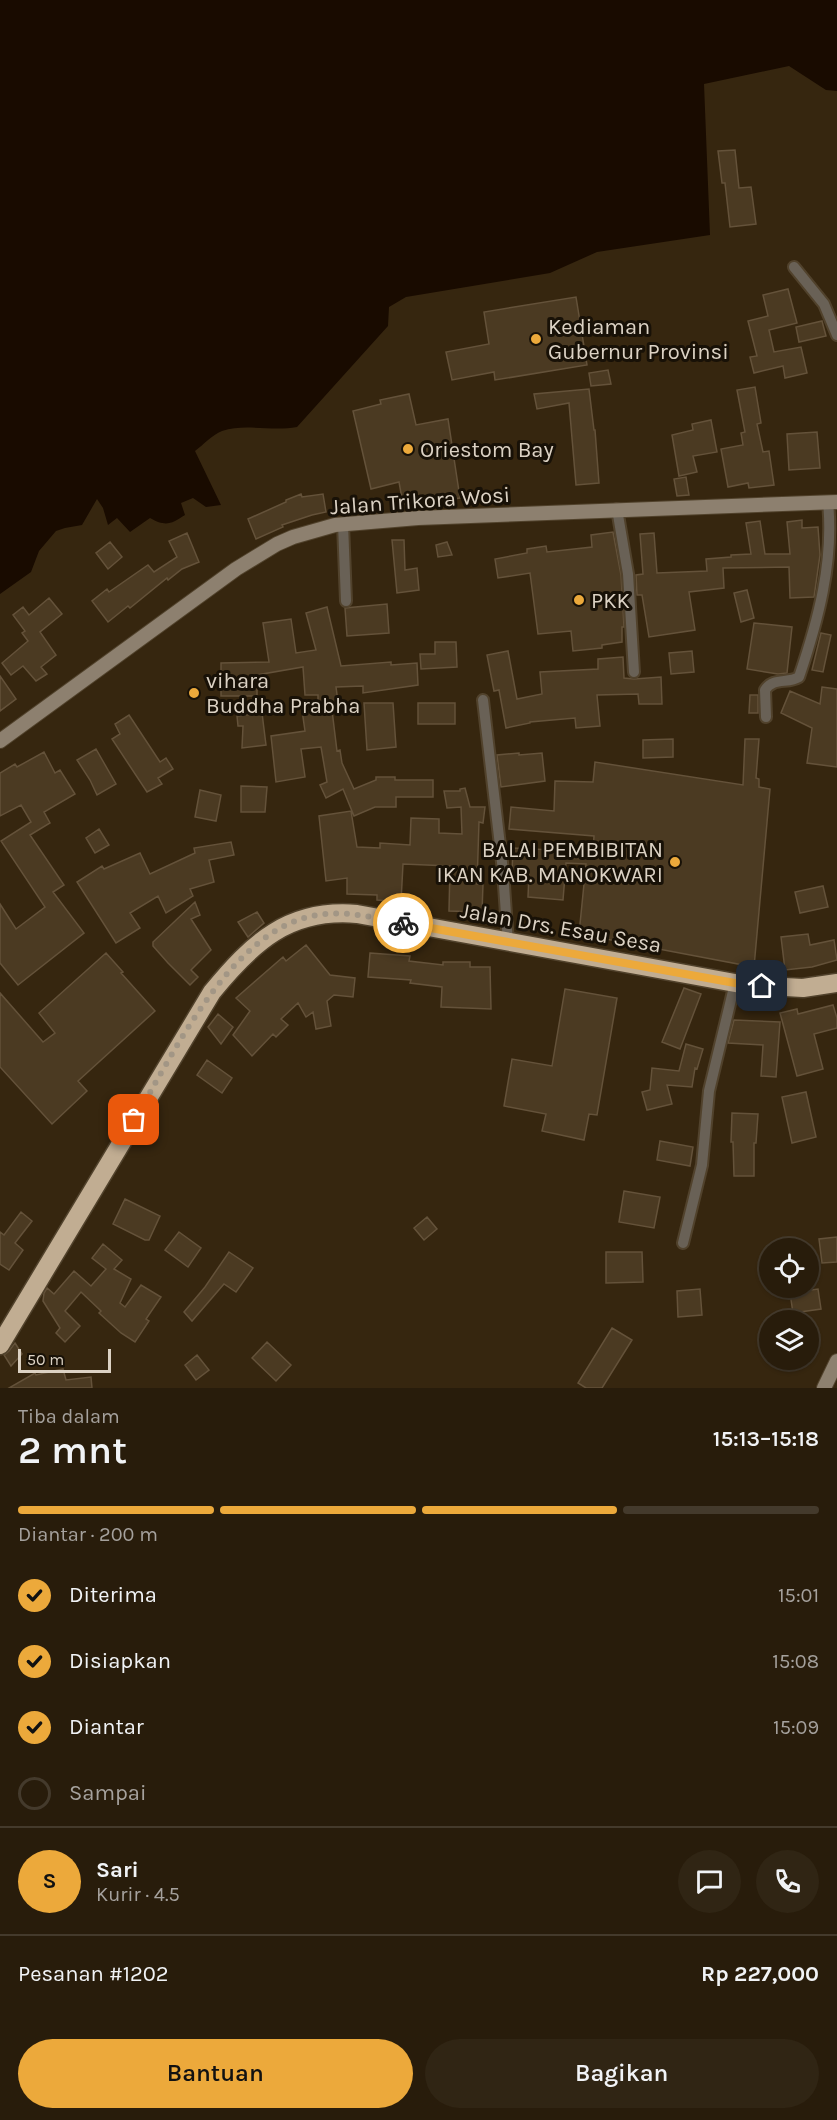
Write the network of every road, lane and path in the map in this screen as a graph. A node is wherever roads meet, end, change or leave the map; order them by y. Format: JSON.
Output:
{"nodes":[{"id":1,"x":794,"y":267,"type":"dead end"},
{"id":2,"x":837,"y":335,"type":"edge"},
{"id":3,"x":832,"y":502,"type":"edge"},
{"id":4,"x":617,"y":509,"type":"junction"},
{"id":5,"x":343,"y":524,"type":"junction"},
{"id":6,"x":346,"y":601,"type":"dead end"},
{"id":7,"x":634,"y":672,"type":"dead end"},
{"id":8,"x":483,"y":700,"type":"dead end"},
{"id":9,"x":766,"y":717,"type":"dead end"},
{"id":10,"x":0,"y":741,"type":"edge"},
{"id":11,"x":508,"y":942,"type":"junction"},
{"id":12,"x":735,"y":983,"type":"junction"},
{"id":13,"x":837,"y":983,"type":"edge"},
{"id":14,"x":683,"y":1243,"type":"dead end"},
{"id":15,"x":0,"y":1345,"type":"edge"},
{"id":16,"x":837,"y":1361,"type":"edge"},
{"id":17,"x":824,"y":1388,"type":"edge"}],
"edges":[{"from":1,"to":2,"type":"street"},
{"from":3,"to":4,"type":"street","name":"Jalan Trikora Wosi"},
{"from":3,"to":9,"type":"street"},
{"from":4,"to":5,"type":"street","name":"Jalan Trikora Wosi"},
{"from":4,"to":7,"type":"street"},
{"from":5,"to":6,"type":"street"},
{"from":5,"to":10,"type":"street","name":"Jalan Trikora Wosi"},
{"from":8,"to":11,"type":"street"},
{"from":11,"to":12,"type":"highway","name":"Jalan Drs. Esau Sesa"},
{"from":11,"to":15,"type":"highway","name":"Jalan Drs. Esau Sesa"},
{"from":12,"to":13,"type":"highway","name":"Jalan Drs. Esau Sesa"},
{"from":12,"to":14,"type":"street"},
{"from":16,"to":17,"type":"street"}]}
